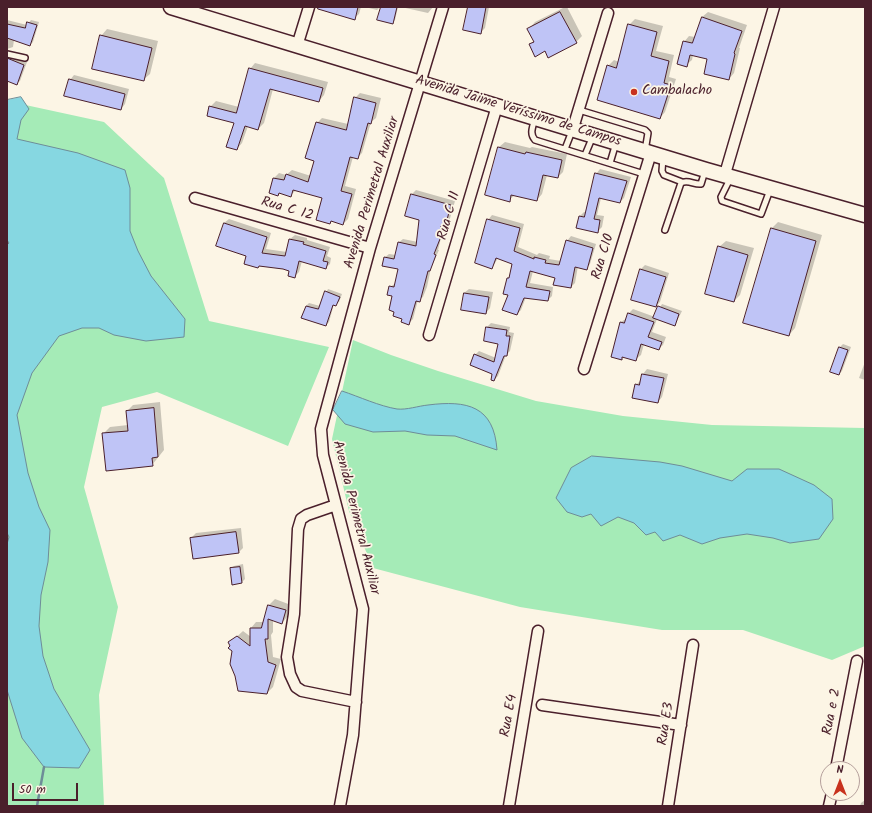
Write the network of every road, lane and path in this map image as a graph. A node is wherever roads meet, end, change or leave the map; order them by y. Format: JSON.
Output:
{"nodes":[{"id":1,"x":171,"y":7,"type":"edge"},
{"id":2,"x":309,"y":7,"type":"edge"},
{"id":3,"x":443,"y":7,"type":"edge"},
{"id":4,"x":774,"y":7,"type":"edge"},
{"id":5,"x":608,"y":13,"type":"dead end"},
{"id":6,"x":297,"y":46,"type":"junction"},
{"id":7,"x":7,"y":54,"type":"edge"},
{"id":8,"x":25,"y":58,"type":"dead end"},
{"id":9,"x":421,"y":82,"type":"junction"},
{"id":10,"x":497,"y":106,"type":"junction"},
{"id":11,"x":579,"y":110,"type":"junction"},
{"id":12,"x":536,"y":118,"type":"junction"},
{"id":13,"x":573,"y":128,"type":"junction"},
{"id":14,"x":593,"y":135,"type":"junction"},
{"id":15,"x":616,"y":142,"type":"junction"},
{"id":16,"x":565,"y":149,"type":"junction"},
{"id":17,"x":653,"y":154,"type":"junction"},
{"id":18,"x":585,"y":155,"type":"junction"},
{"id":19,"x":610,"y":163,"type":"junction"},
{"id":20,"x":706,"y":170,"type":"junction"},
{"id":21,"x":644,"y":174,"type":"junction"},
{"id":22,"x":729,"y":175,"type":"junction"},
{"id":23,"x":682,"y":182,"type":"junction"},
{"id":24,"x":770,"y":187,"type":"junction"},
{"id":25,"x":195,"y":198,"type":"dead end"},
{"id":26,"x":865,"y":215,"type":"edge"},
{"id":27,"x":665,"y":230,"type":"dead end"},
{"id":28,"x":370,"y":248,"type":"junction"},
{"id":29,"x":429,"y":334,"type":"dead end"},
{"id":30,"x":584,"y":369,"type":"dead end"},
{"id":31,"x":336,"y":505,"type":"junction"},
{"id":32,"x":538,"y":631,"type":"dead end"},
{"id":33,"x":692,"y":645,"type":"dead end"},
{"id":34,"x":857,"y":661,"type":"dead end"},
{"id":35,"x":356,"y":702,"type":"junction"},
{"id":36,"x":542,"y":705,"type":"dead end"},
{"id":37,"x":681,"y":725,"type":"junction"},
{"id":38,"x":838,"y":761,"type":"edge"},
{"id":39,"x":340,"y":806,"type":"edge"},
{"id":40,"x":508,"y":806,"type":"edge"},
{"id":41,"x":668,"y":806,"type":"edge"}],
"edges":[{"from":1,"to":6,"type":"street","name":"Avenida Jaime Veríssimo de Campos"},
{"from":2,"to":6,"type":"street"},
{"from":3,"to":9,"type":"street","name":"Avenida Perimetral Auxiliar"},
{"from":4,"to":22,"type":"street"},
{"from":5,"to":11,"type":"street"},
{"from":6,"to":9,"type":"street","name":"Avenida Jaime Veríssimo de Campos"},
{"from":7,"to":8,"type":"lane"},
{"from":9,"to":10,"type":"street","name":"Avenida Jaime Veríssimo de Campos"},
{"from":9,"to":28,"type":"street","name":"Avenida Perimetral Auxiliar"},
{"from":10,"to":12,"type":"street","name":"Avenida Jaime Veríssimo de Campos"},
{"from":10,"to":29,"type":"street","name":"Rua C 11"},
{"from":11,"to":13,"type":"street"},
{"from":11,"to":17,"type":"lane"},
{"from":12,"to":13,"type":"street","name":"Avenida Jaime Veríssimo de Campos"},
{"from":12,"to":16,"type":"lane"},
{"from":13,"to":14,"type":"street","name":"Avenida Jaime Veríssimo de Campos"},
{"from":13,"to":16,"type":"lane"},
{"from":14,"to":15,"type":"street","name":"Avenida Jaime Veríssimo de Campos"},
{"from":14,"to":18,"type":"lane"},
{"from":15,"to":17,"type":"street","name":"Avenida Jaime Veríssimo de Campos"},
{"from":15,"to":19,"type":"lane"},
{"from":16,"to":18,"type":"lane"},
{"from":17,"to":20,"type":"street","name":"Avenida Jaime Veríssimo de Campos"},
{"from":17,"to":21,"type":"street","name":"Rua C10"},
{"from":17,"to":23,"type":"lane"},
{"from":18,"to":19,"type":"lane"},
{"from":19,"to":21,"type":"lane"},
{"from":20,"to":22,"type":"street","name":"Avenida Jaime Veríssimo de Campos"},
{"from":20,"to":23,"type":"lane"},
{"from":21,"to":30,"type":"street","name":"Rua C10"},
{"from":22,"to":24,"type":"street","name":"Avenida Jaime Veríssimo de Campos"},
{"from":22,"to":24,"type":"lane"},
{"from":23,"to":27,"type":"lane"},
{"from":24,"to":26,"type":"street","name":"Avenida Jaime Veríssimo de Campos"},
{"from":25,"to":28,"type":"street","name":"Rua C 12"},
{"from":28,"to":31,"type":"street","name":"Avenida Perimetral Auxiliar"},
{"from":31,"to":35,"type":"street","name":"Avenida Perimetral Auxiliar"},
{"from":31,"to":35,"type":"street"},
{"from":32,"to":40,"type":"street","name":"Rua E4"},
{"from":33,"to":37,"type":"street","name":"Rua E3"},
{"from":34,"to":38,"type":"street","name":"Rua e 2"},
{"from":35,"to":39,"type":"street","name":"Avenida Perimetral Auxiliar"},
{"from":36,"to":37,"type":"street"},
{"from":37,"to":41,"type":"street","name":"Rua E3"}]}
